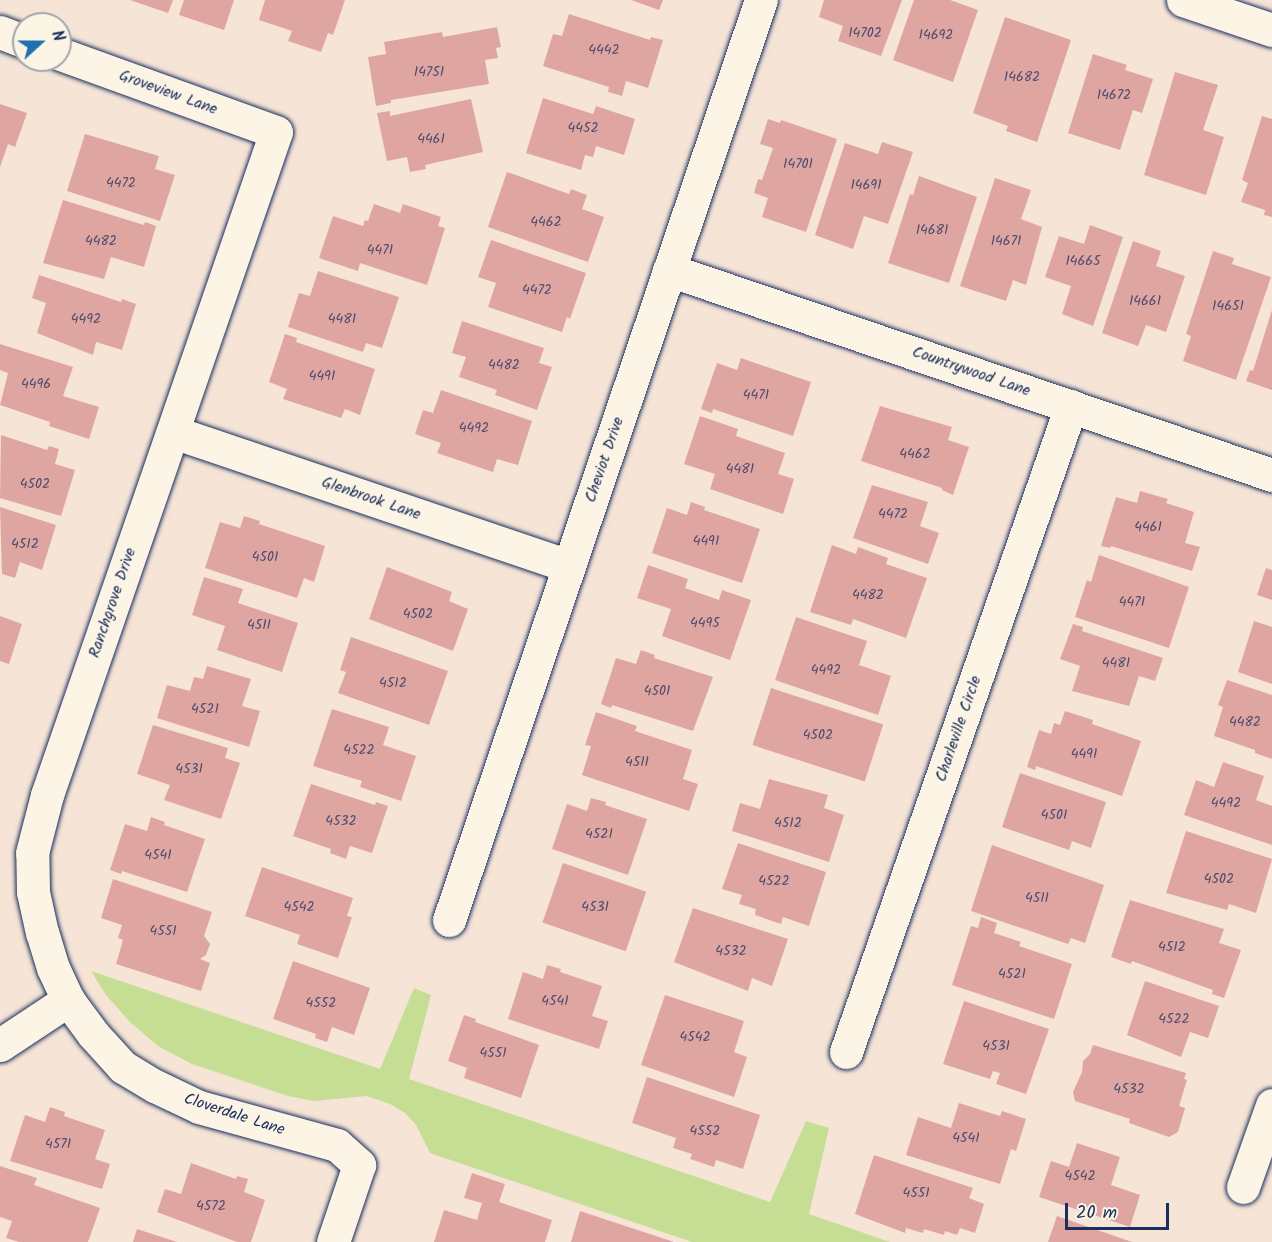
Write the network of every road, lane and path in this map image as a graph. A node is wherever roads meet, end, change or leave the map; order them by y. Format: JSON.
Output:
{"nodes":[{"id":1,"x":760,"y":0,"type":"edge"},
{"id":2,"x":1183,"y":0,"type":"edge"},
{"id":3,"x":1272,"y":30,"type":"edge"},
{"id":4,"x":72,"y":58,"type":"edge"},
{"id":5,"x":276,"y":132,"type":"joint"},
{"id":6,"x":669,"y":270,"type":"junction"},
{"id":7,"x":1071,"y":406,"type":"junction"},
{"id":8,"x":173,"y":432,"type":"junction"},
{"id":9,"x":1272,"y":475,"type":"edge"},
{"id":10,"x":569,"y":566,"type":"junction"},
{"id":11,"x":449,"y":920,"type":"dead end"},
{"id":12,"x":68,"y":1000,"type":"junction"},
{"id":13,"x":0,"y":1045,"type":"edge"},
{"id":14,"x":846,"y":1052,"type":"dead end"},
{"id":15,"x":1272,"y":1105,"type":"edge"},
{"id":16,"x":1243,"y":1187,"type":"dead end"},
{"id":17,"x":333,"y":1242,"type":"edge"}],
"edges":[{"from":1,"to":6,"type":"street","name":"Cheviot Drive"},
{"from":2,"to":3,"type":"street"},
{"from":4,"to":5,"type":"street","name":"Groveview Lane"},
{"from":5,"to":8,"type":"street","name":"Ranchgrove Drive"},
{"from":6,"to":7,"type":"street","name":"Countrywood Lane"},
{"from":6,"to":10,"type":"street","name":"Cheviot Drive"},
{"from":7,"to":9,"type":"street","name":"Countrywood Lane"},
{"from":7,"to":14,"type":"street","name":"Charleville Circle"},
{"from":8,"to":10,"type":"street","name":"Glenbrook Lane"},
{"from":8,"to":12,"type":"street","name":"Ranchgrove Drive"},
{"from":10,"to":11,"type":"street","name":"Cheviot Drive"},
{"from":12,"to":13,"type":"street"},
{"from":12,"to":17,"type":"street","name":"Cloverdale Lane"},
{"from":15,"to":16,"type":"street"}]}
